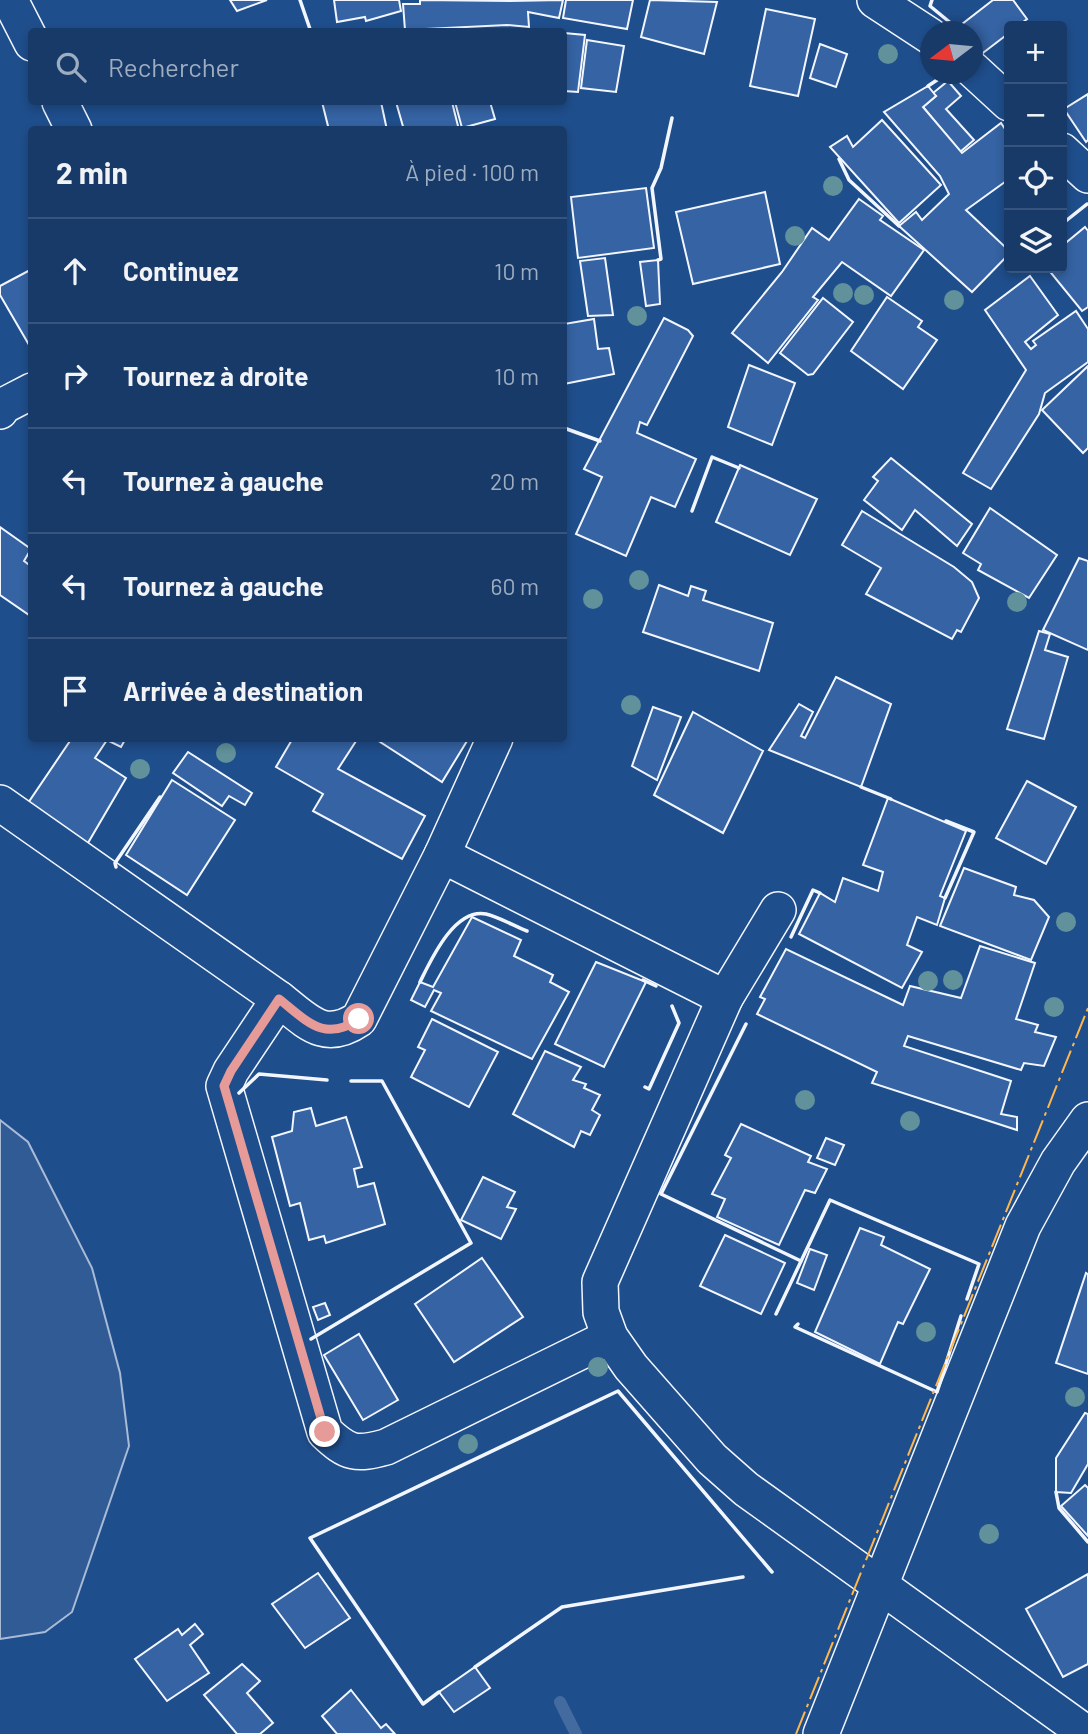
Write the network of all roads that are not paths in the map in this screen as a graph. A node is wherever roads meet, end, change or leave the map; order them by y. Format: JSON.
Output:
{"nodes":[{"id":1,"x":10,"y":0,"type":"edge"},
{"id":2,"x":876,"y":0,"type":"edge"},
{"id":3,"x":920,"y":29,"type":"edge"},
{"id":4,"x":28,"y":35,"type":"edge"},
{"id":5,"x":983,"y":79,"type":"edge"},
{"id":6,"x":1004,"y":98,"type":"edge"},
{"id":7,"x":62,"y":105,"type":"edge"},
{"id":8,"x":72,"y":126,"type":"edge"},
{"id":9,"x":1067,"y":156,"type":"edge"},
{"id":10,"x":1088,"y":175,"type":"edge"},
{"id":11,"x":28,"y":393,"type":"edge"},
{"id":12,"x":0,"y":411,"type":"edge"},
{"id":13,"x":493,"y":742,"type":"edge"},
{"id":14,"x":0,"y":803,"type":"edge"},
{"id":15,"x":442,"y":855,"type":"junction"},
{"id":16,"x":778,"y":910,"type":"dead end"},
{"id":17,"x":725,"y":998,"type":"junction"},
{"id":18,"x":279,"y":999,"type":"junction"},
{"id":19,"x":1088,"y":1120,"type":"edge"},
{"id":20,"x":610,"y":1337,"type":"junction"},
{"id":21,"x":880,"y":1585,"type":"junction"},
{"id":22,"x":821,"y":1734,"type":"edge"},
{"id":23,"x":1087,"y":1734,"type":"edge"}],
"edges":[{"from":1,"to":4,"type":"street"},
{"from":2,"to":3,"type":"street"},
{"from":5,"to":6,"type":"street"},
{"from":7,"to":8,"type":"street"},
{"from":9,"to":10,"type":"street"},
{"from":11,"to":12,"type":"street"},
{"from":13,"to":15,"type":"street"},
{"from":14,"to":18,"type":"street"},
{"from":15,"to":17,"type":"street"},
{"from":15,"to":18,"type":"street"},
{"from":16,"to":17,"type":"street"},
{"from":17,"to":20,"type":"street"},
{"from":18,"to":20,"type":"street"},
{"from":19,"to":21,"type":"street"},
{"from":20,"to":21,"type":"street"},
{"from":21,"to":22,"type":"street"},
{"from":21,"to":23,"type":"street"}]}
